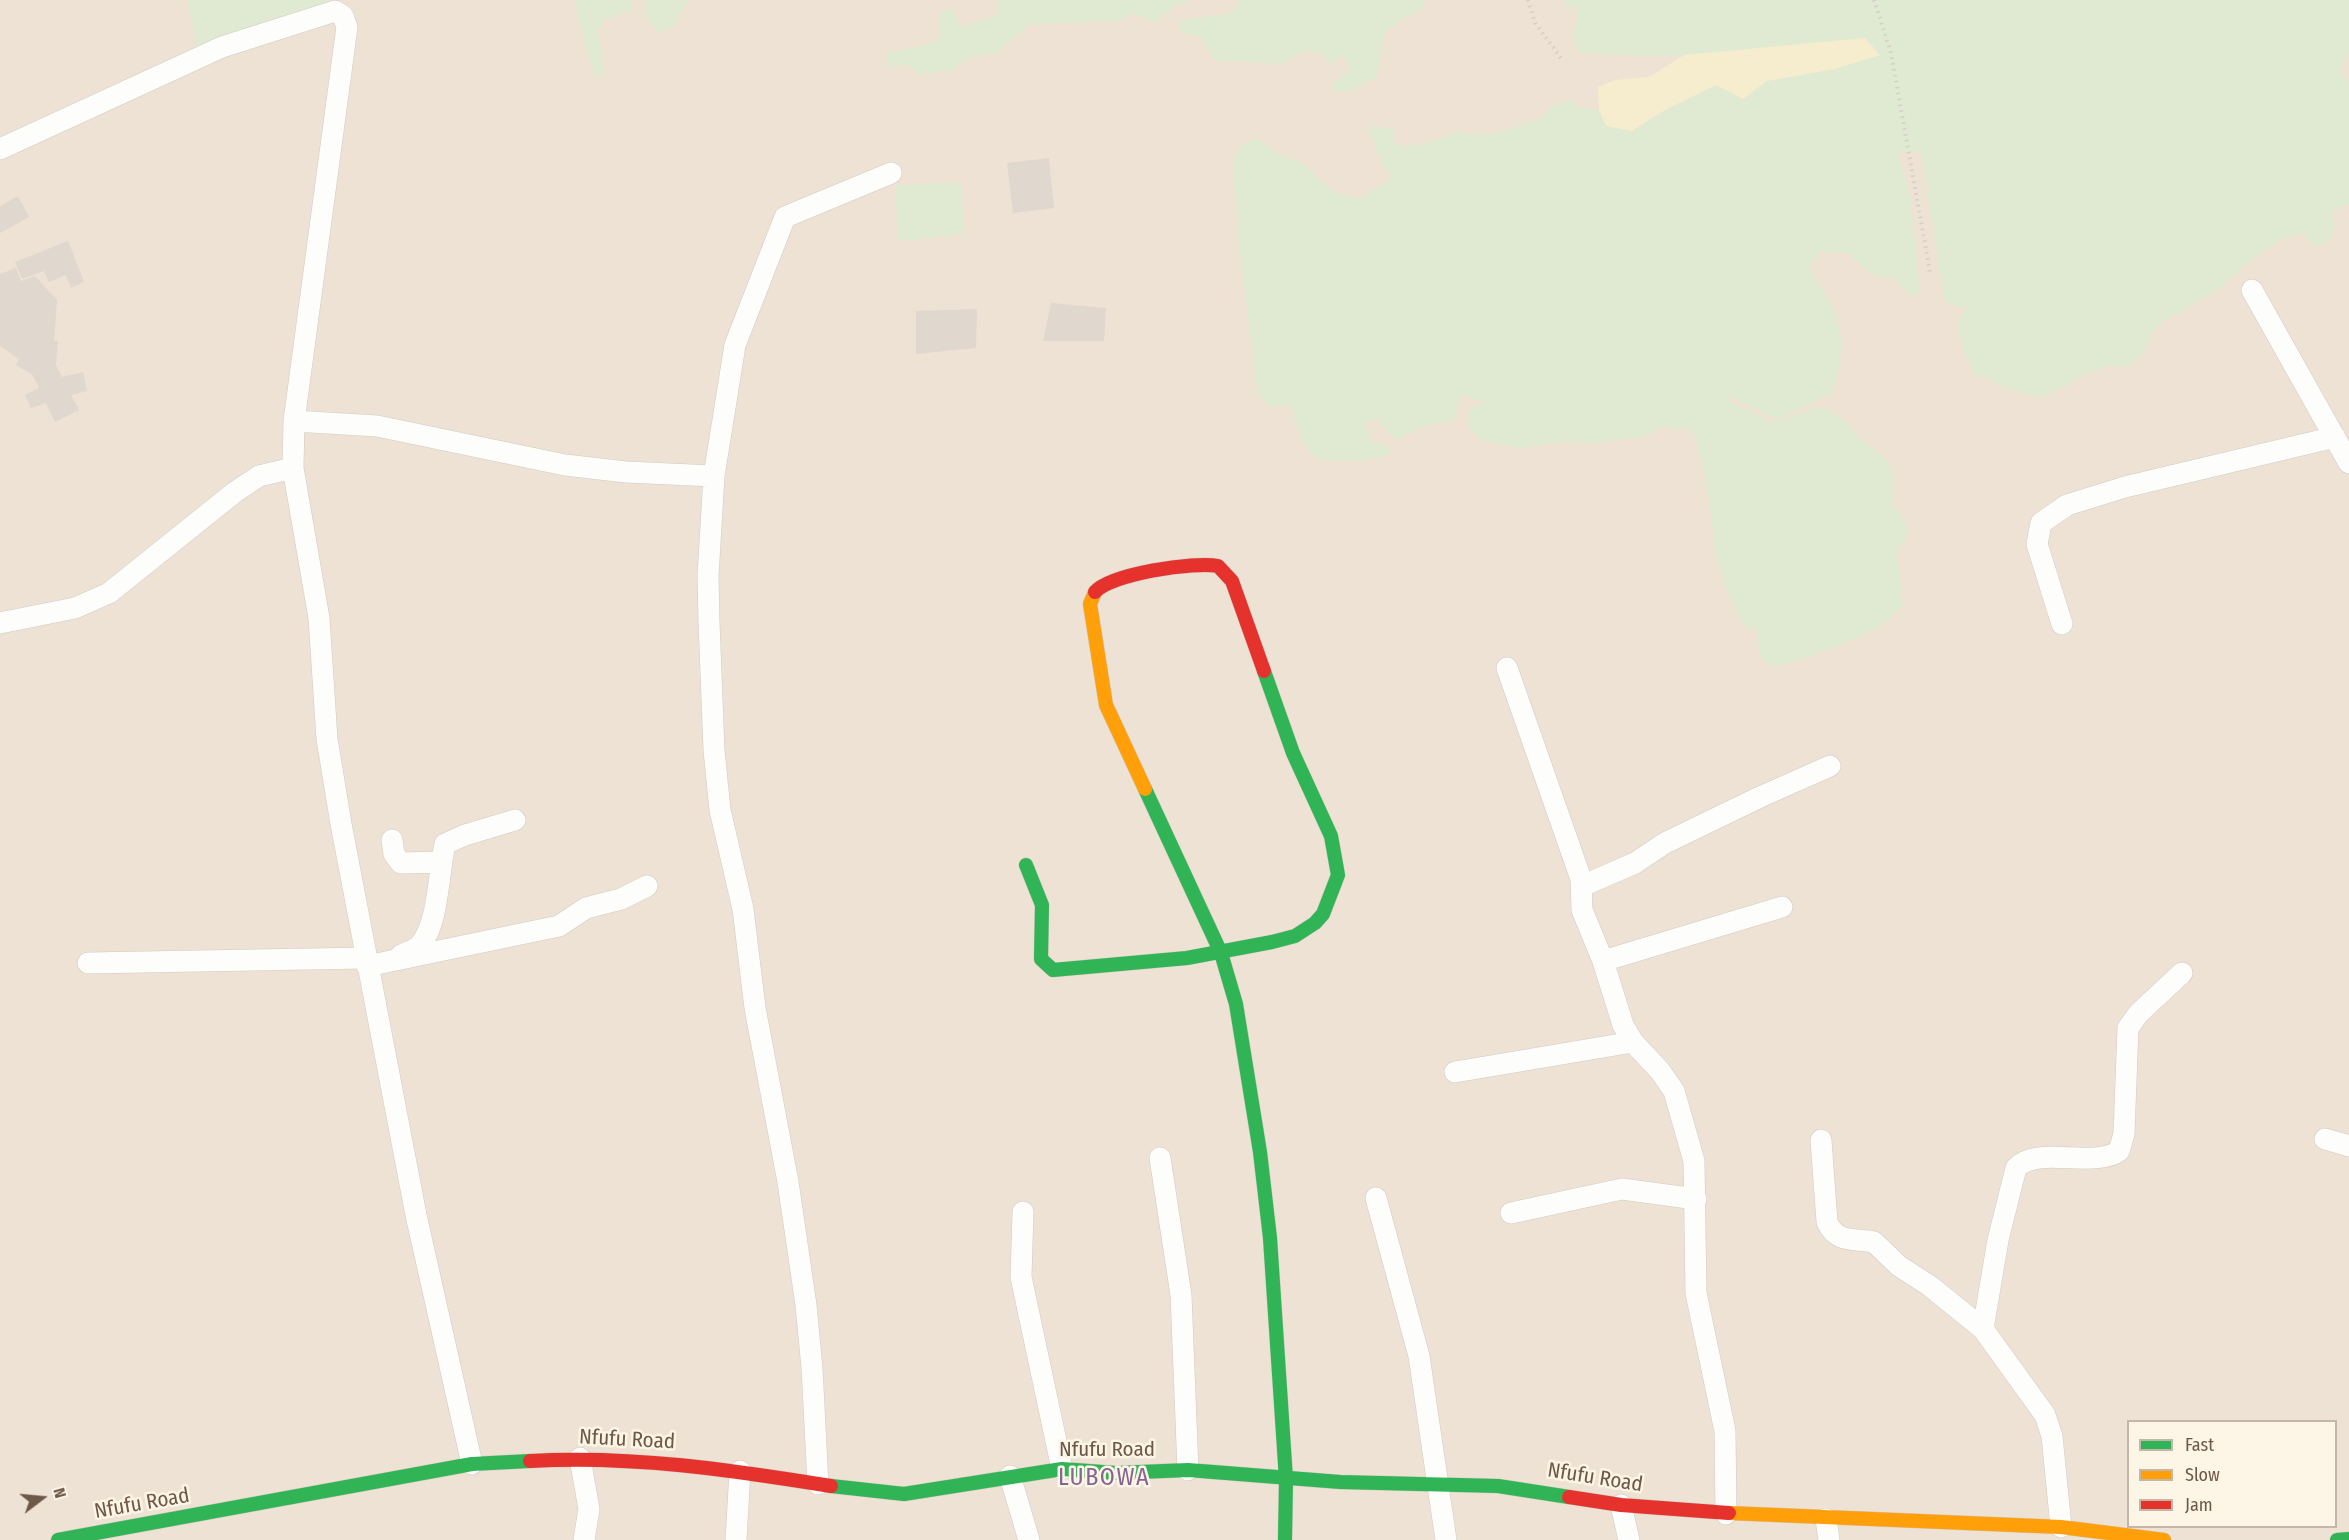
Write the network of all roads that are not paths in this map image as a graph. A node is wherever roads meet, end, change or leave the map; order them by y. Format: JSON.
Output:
{"nodes":[{"id":1,"x":0,"y":149,"type":"edge"},
{"id":2,"x":891,"y":173,"type":"dead end"},
{"id":3,"x":2252,"y":290,"type":"dead end"},
{"id":4,"x":294,"y":421,"type":"junction"},
{"id":5,"x":2335,"y":437,"type":"junction"},
{"id":6,"x":2349,"y":462,"type":"edge"},
{"id":7,"x":292,"y":468,"type":"junction"},
{"id":8,"x":714,"y":476,"type":"junction"},
{"id":9,"x":0,"y":623,"type":"edge"},
{"id":10,"x":2062,"y":624,"type":"dead end"},
{"id":11,"x":1507,"y":668,"type":"dead end"},
{"id":12,"x":1830,"y":766,"type":"dead end"},
{"id":13,"x":515,"y":820,"type":"dead end"},
{"id":14,"x":392,"y":840,"type":"dead end"},
{"id":15,"x":440,"y":862,"type":"junction"},
{"id":16,"x":1026,"y":865,"type":"dead end"},
{"id":17,"x":647,"y":886,"type":"dead end"},
{"id":18,"x":1582,"y":886,"type":"junction"},
{"id":19,"x":1782,"y":907,"type":"dead end"},
{"id":20,"x":1221,"y":952,"type":"junction"},
{"id":21,"x":1603,"y":961,"type":"junction"},
{"id":22,"x":373,"y":962,"type":"junction"},
{"id":23,"x":88,"y":963,"type":"dead end"},
{"id":24,"x":2182,"y":974,"type":"dead end"},
{"id":25,"x":1633,"y":1042,"type":"junction"},
{"id":26,"x":1455,"y":1072,"type":"dead end"},
{"id":27,"x":2325,"y":1139,"type":"dead end"},
{"id":28,"x":1821,"y":1140,"type":"dead end"},
{"id":29,"x":2349,"y":1146,"type":"edge"},
{"id":30,"x":1160,"y":1158,"type":"dead end"},
{"id":31,"x":1376,"y":1198,"type":"dead end"},
{"id":32,"x":1696,"y":1199,"type":"junction"},
{"id":33,"x":1023,"y":1212,"type":"dead end"},
{"id":34,"x":1511,"y":1213,"type":"dead end"},
{"id":35,"x":1983,"y":1329,"type":"junction"},
{"id":36,"x":580,"y":1458,"type":"junction"},
{"id":37,"x":472,"y":1464,"type":"junction"},
{"id":38,"x":1062,"y":1469,"type":"junction"},
{"id":39,"x":1188,"y":1470,"type":"junction"},
{"id":40,"x":740,"y":1471,"type":"junction"},
{"id":41,"x":1010,"y":1476,"type":"junction"},
{"id":42,"x":1286,"y":1479,"type":"junction"},
{"id":43,"x":1436,"y":1482,"type":"junction"},
{"id":44,"x":818,"y":1484,"type":"junction"},
{"id":45,"x":1621,"y":1504,"type":"junction"},
{"id":46,"x":1726,"y":1514,"type":"junction"},
{"id":47,"x":1826,"y":1519,"type":"junction"},
{"id":48,"x":2061,"y":1527,"type":"junction"},
{"id":49,"x":2349,"y":1539,"type":"edge"},
{"id":50,"x":58,"y":1540,"type":"edge"},
{"id":51,"x":584,"y":1540,"type":"edge"},
{"id":52,"x":736,"y":1540,"type":"edge"},
{"id":53,"x":1029,"y":1540,"type":"edge"},
{"id":54,"x":1285,"y":1540,"type":"edge"},
{"id":55,"x":1446,"y":1540,"type":"edge"},
{"id":56,"x":1629,"y":1540,"type":"edge"},
{"id":57,"x":1829,"y":1540,"type":"edge"},
{"id":58,"x":2164,"y":1540,"type":"edge"},
{"id":59,"x":2337,"y":1540,"type":"edge"}],
"edges":[{"from":1,"to":4,"type":"street"},
{"from":2,"to":8,"type":"street"},
{"from":3,"to":5,"type":"street"},
{"from":4,"to":7,"type":"street"},
{"from":4,"to":8,"type":"street"},
{"from":5,"to":6,"type":"street"},
{"from":5,"to":10,"type":"street"},
{"from":7,"to":9,"type":"street"},
{"from":7,"to":22,"type":"street"},
{"from":8,"to":44,"type":"street"},
{"from":11,"to":18,"type":"street"},
{"from":12,"to":18,"type":"street"},
{"from":13,"to":15,"type":"street"},
{"from":14,"to":15,"type":"street"},
{"from":15,"to":22,"type":"street"},
{"from":16,"to":20,"type":"street"},
{"from":17,"to":22,"type":"street"},
{"from":18,"to":21,"type":"street"},
{"from":19,"to":21,"type":"street"},
{"from":20,"to":20,"type":"street"},
{"from":20,"to":42,"type":"street"},
{"from":21,"to":25,"type":"street"},
{"from":22,"to":23,"type":"street"},
{"from":22,"to":37,"type":"street"},
{"from":24,"to":35,"type":"street"},
{"from":25,"to":26,"type":"street"},
{"from":25,"to":32,"type":"street"},
{"from":27,"to":29,"type":"street"},
{"from":28,"to":35,"type":"street"},
{"from":30,"to":39,"type":"street"},
{"from":31,"to":43,"type":"street"},
{"from":32,"to":34,"type":"street"},
{"from":32,"to":46,"type":"street"},
{"from":33,"to":38,"type":"street"},
{"from":35,"to":48,"type":"street"},
{"from":36,"to":37,"type":"street","name":"Nfufu Road"},
{"from":36,"to":40,"type":"street","name":"Nfufu Road"},
{"from":36,"to":51,"type":"street"},
{"from":37,"to":50,"type":"street","name":"Nfufu Road"},
{"from":38,"to":39,"type":"street","name":"Nfufu Road"},
{"from":38,"to":41,"type":"street","name":"Nfufu Road"},
{"from":39,"to":42,"type":"street","name":"Nfufu Road"},
{"from":40,"to":44,"type":"street","name":"Nfufu Road"},
{"from":40,"to":52,"type":"street"},
{"from":41,"to":44,"type":"street","name":"Nfufu Road"},
{"from":41,"to":53,"type":"street"},
{"from":42,"to":43,"type":"street","name":"Nfufu Road"},
{"from":42,"to":54,"type":"street"},
{"from":43,"to":45,"type":"street","name":"Nfufu Road"},
{"from":43,"to":55,"type":"street"},
{"from":45,"to":46,"type":"street","name":"Nfufu Road"},
{"from":45,"to":56,"type":"street"},
{"from":46,"to":47,"type":"street","name":"Nfufu Road"},
{"from":47,"to":48,"type":"street","name":"Nfufu Road"},
{"from":47,"to":57,"type":"street"},
{"from":48,"to":58,"type":"street","name":"Nfufu Road"},
{"from":49,"to":59,"type":"street"}]}
